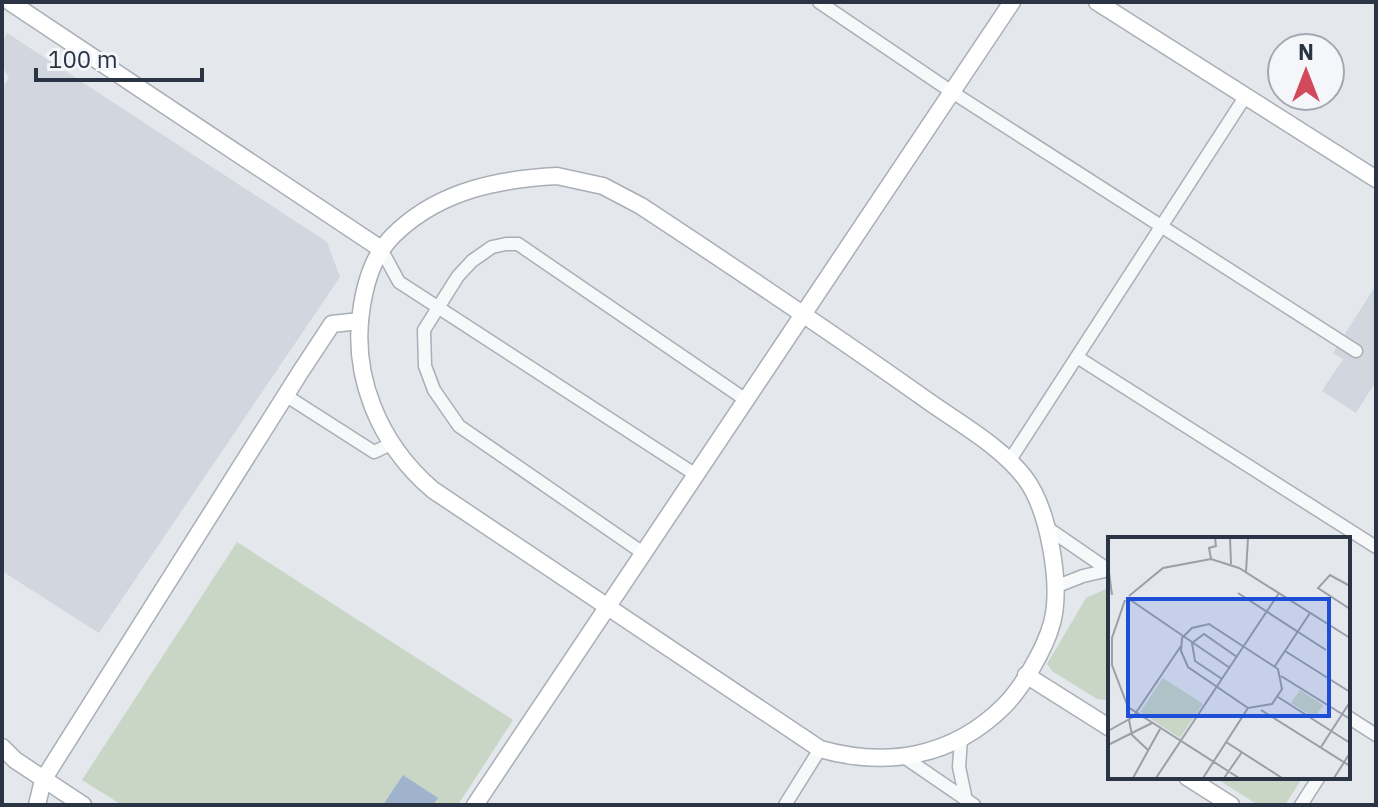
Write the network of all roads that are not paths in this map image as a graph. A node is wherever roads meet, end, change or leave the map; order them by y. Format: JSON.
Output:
{"nodes":[{"id":1,"x":819,"y":2,"type":"edge"},
{"id":2,"x":1012,"y":2,"type":"edge"},
{"id":3,"x":1097,"y":2,"type":"edge"},
{"id":4,"x":5,"y":3,"type":"edge"},
{"id":5,"x":952,"y":92,"type":"junction"},
{"id":6,"x":1245,"y":97,"type":"junction"},
{"id":7,"x":1376,"y":179,"type":"edge"},
{"id":8,"x":1160,"y":227,"type":"junction"},
{"id":9,"x":381,"y":249,"type":"junction"},
{"id":10,"x":437,"y":307,"type":"junction"},
{"id":11,"x":803,"y":314,"type":"junction"},
{"id":12,"x":360,"y":321,"type":"junction"},
{"id":13,"x":1356,"y":351,"type":"dead end"},
{"id":14,"x":1077,"y":357,"type":"junction"},
{"id":15,"x":285,"y":395,"type":"junction"},
{"id":16,"x":746,"y":400,"type":"junction"},
{"id":17,"x":393,"y":443,"type":"junction"},
{"id":18,"x":1010,"y":460,"type":"junction"},
{"id":19,"x":696,"y":475,"type":"junction"},
{"id":20,"x":1046,"y":527,"type":"junction"},
{"id":21,"x":1376,"y":547,"type":"edge"},
{"id":22,"x":643,"y":553,"type":"junction"},
{"id":23,"x":1108,"y":570,"type":"edge"},
{"id":24,"x":1108,"y":571,"type":"edge"},
{"id":25,"x":1055,"y":587,"type":"junction"},
{"id":26,"x":609,"y":605,"type":"junction"},
{"id":27,"x":1026,"y":675,"type":"junction"},
{"id":28,"x":1107,"y":720,"type":"edge"},
{"id":29,"x":1350,"y":723,"type":"edge"},
{"id":30,"x":1376,"y":735,"type":"edge"},
{"id":31,"x":961,"y":739,"type":"junction"},
{"id":32,"x":2,"y":747,"type":"edge"},
{"id":33,"x":820,"y":749,"type":"junction"},
{"id":34,"x":904,"y":757,"type":"junction"},
{"id":35,"x":1190,"y":779,"type":"edge"},
{"id":36,"x":1318,"y":779,"type":"edge"},
{"id":37,"x":43,"y":780,"type":"junction"},
{"id":38,"x":970,"y":802,"type":"edge"},
{"id":39,"x":37,"y":805,"type":"edge"},
{"id":40,"x":83,"y":805,"type":"edge"},
{"id":41,"x":475,"y":805,"type":"edge"},
{"id":42,"x":785,"y":805,"type":"edge"},
{"id":43,"x":1231,"y":805,"type":"edge"},
{"id":44,"x":1301,"y":805,"type":"edge"}],
"edges":[{"from":1,"to":5,"type":"street"},
{"from":2,"to":5,"type":"street"},
{"from":3,"to":6,"type":"street"},
{"from":4,"to":9,"type":"street"},
{"from":5,"to":8,"type":"street"},
{"from":5,"to":11,"type":"street"},
{"from":6,"to":7,"type":"street"},
{"from":6,"to":8,"type":"street"},
{"from":8,"to":13,"type":"street"},
{"from":8,"to":14,"type":"street"},
{"from":9,"to":10,"type":"street"},
{"from":9,"to":11,"type":"street"},
{"from":9,"to":12,"type":"street"},
{"from":10,"to":16,"type":"street"},
{"from":10,"to":19,"type":"street"},
{"from":10,"to":22,"type":"street"},
{"from":11,"to":16,"type":"street"},
{"from":11,"to":18,"type":"street"},
{"from":12,"to":15,"type":"street"},
{"from":12,"to":17,"type":"street"},
{"from":14,"to":18,"type":"street"},
{"from":14,"to":21,"type":"street"},
{"from":15,"to":17,"type":"street"},
{"from":15,"to":37,"type":"street"},
{"from":16,"to":19,"type":"street"},
{"from":17,"to":26,"type":"street"},
{"from":18,"to":20,"type":"street"},
{"from":19,"to":22,"type":"street"},
{"from":20,"to":23,"type":"street"},
{"from":20,"to":25,"type":"street"},
{"from":22,"to":26,"type":"street"},
{"from":24,"to":25,"type":"street"},
{"from":25,"to":27,"type":"street"},
{"from":26,"to":33,"type":"street"},
{"from":26,"to":41,"type":"street"},
{"from":27,"to":28,"type":"street"},
{"from":27,"to":31,"type":"street"},
{"from":29,"to":30,"type":"street"},
{"from":31,"to":34,"type":"street"},
{"from":31,"to":38,"type":"street"},
{"from":32,"to":37,"type":"street"},
{"from":33,"to":34,"type":"street"},
{"from":33,"to":42,"type":"street"},
{"from":34,"to":38,"type":"street"},
{"from":35,"to":43,"type":"street"},
{"from":36,"to":44,"type":"street"},
{"from":37,"to":39,"type":"street"},
{"from":37,"to":40,"type":"street"}]}
